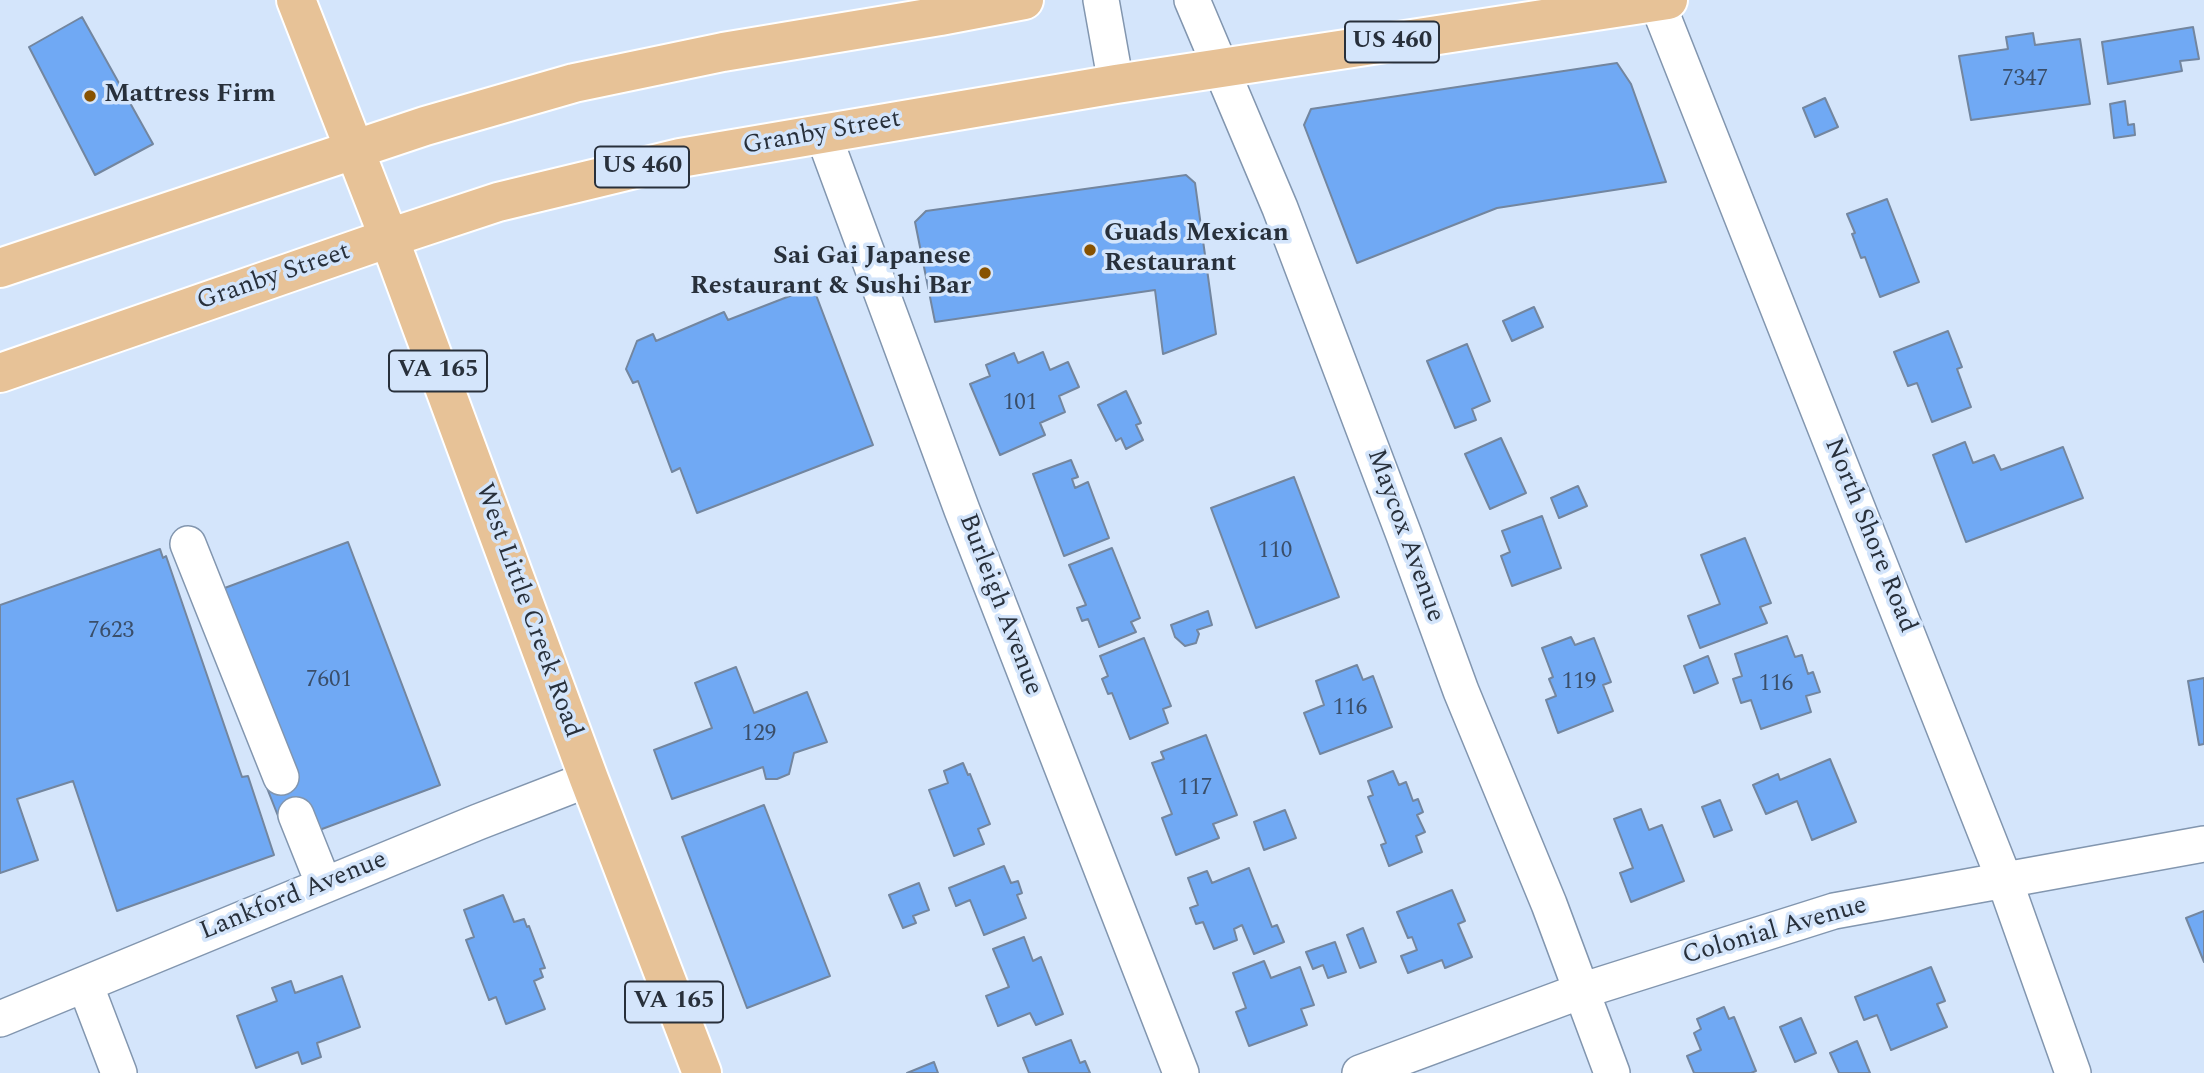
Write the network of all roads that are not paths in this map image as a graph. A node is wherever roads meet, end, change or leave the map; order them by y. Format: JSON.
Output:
{"nodes":[{"id":1,"x":296,"y":0,"type":"edge"},
{"id":2,"x":1024,"y":0,"type":"edge"},
{"id":3,"x":1101,"y":0,"type":"edge"},
{"id":4,"x":1192,"y":0,"type":"edge"},
{"id":5,"x":1663,"y":1,"type":"edge"},
{"id":6,"x":1542,"y":10,"type":"edge"},
{"id":7,"x":1221,"y":68,"type":"junction"},
{"id":8,"x":1116,"y":84,"type":"junction"},
{"id":9,"x":823,"y":134,"type":"junction"},
{"id":10,"x":354,"y":149,"type":"junction"},
{"id":11,"x":389,"y":238,"type":"junction"},
{"id":12,"x":0,"y":268,"type":"edge"},
{"id":13,"x":0,"y":373,"type":"edge"},
{"id":14,"x":188,"y":544,"type":"dead end"},
{"id":15,"x":281,"y":777,"type":"dead end"},
{"id":16,"x":589,"y":779,"type":"junction"},
{"id":17,"x":296,"y":815,"type":"dead end"},
{"id":18,"x":2204,"y":844,"type":"edge"},
{"id":19,"x":2004,"y":879,"type":"junction"},
{"id":20,"x":324,"y":885,"type":"junction"},
{"id":21,"x":85,"y":984,"type":"junction"},
{"id":22,"x":1581,"y":991,"type":"junction"},
{"id":23,"x":0,"y":1018,"type":"edge"},
{"id":24,"x":118,"y":1073,"type":"edge"},
{"id":25,"x":702,"y":1073,"type":"edge"},
{"id":26,"x":1181,"y":1073,"type":"edge"},
{"id":27,"x":1360,"y":1073,"type":"edge"},
{"id":28,"x":1612,"y":1073,"type":"edge"},
{"id":29,"x":2073,"y":1073,"type":"edge"}],
"edges":[{"from":1,"to":10,"type":"main road","number":"VA 165"},
{"from":2,"to":10,"type":"main road"},
{"from":3,"to":8,"type":"street"},
{"from":4,"to":7,"type":"street","name":"Maycox Avenue"},
{"from":5,"to":6,"type":"main road","name":"Granby Street","number":"US 460"},
{"from":5,"to":19,"type":"street","name":"North Shore Road"},
{"from":6,"to":7,"type":"main road","name":"Granby Street","number":"US 460"},
{"from":7,"to":8,"type":"main road","name":"Granby Street","number":"US 460"},
{"from":7,"to":22,"type":"street","name":"Maycox Avenue"},
{"from":8,"to":9,"type":"main road","name":"Granby Street","number":"US 460"},
{"from":9,"to":11,"type":"main road","name":"Granby Street","number":"US 460"},
{"from":9,"to":26,"type":"street","name":"Burleigh Avenue"},
{"from":10,"to":11,"type":"main road","name":"West Little Creek Road","number":"VA 165"},
{"from":10,"to":12,"type":"main road"},
{"from":11,"to":13,"type":"main road","name":"Granby Street","number":"US 460"},
{"from":11,"to":16,"type":"main road","name":"West Little Creek Road","number":"VA 165"},
{"from":14,"to":15,"type":"street"},
{"from":16,"to":20,"type":"street","name":"Lankford Avenue"},
{"from":16,"to":25,"type":"main road","name":"West Little Creek Road","number":"VA 165"},
{"from":17,"to":20,"type":"street"},
{"from":18,"to":19,"type":"street","name":"Colonial Avenue"},
{"from":19,"to":22,"type":"street","name":"Colonial Avenue"},
{"from":19,"to":29,"type":"street","name":"North Shore Road"},
{"from":20,"to":21,"type":"street","name":"Lankford Avenue"},
{"from":21,"to":23,"type":"street","name":"Lankford Avenue"},
{"from":21,"to":24,"type":"street"},
{"from":22,"to":27,"type":"street","name":"Colonial Avenue"},
{"from":22,"to":28,"type":"street","name":"Maycox Avenue"}]}
